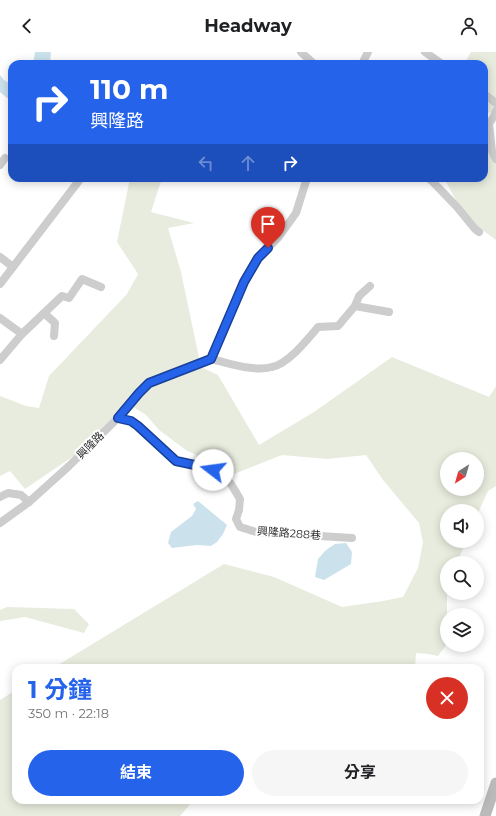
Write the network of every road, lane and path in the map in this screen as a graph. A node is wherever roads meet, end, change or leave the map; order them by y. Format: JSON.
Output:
{"nodes":[{"id":1,"x":301,"y":52,"type":"edge"},
{"id":2,"x":425,"y":52,"type":"edge"},
{"id":3,"x":310,"y":60,"type":"edge"},
{"id":4,"x":436,"y":60,"type":"edge"},
{"id":5,"x":496,"y":111,"type":"edge"},
{"id":6,"x":5,"y":158,"type":"dead end"},
{"id":7,"x":496,"y":159,"type":"edge"},
{"id":8,"x":0,"y":165,"type":"edge"},
{"id":9,"x":78,"y":182,"type":"edge"},
{"id":10,"x":306,"y":182,"type":"edge"},
{"id":11,"x":433,"y":182,"type":"edge"},
{"id":12,"x":479,"y":232,"type":"dead end"},
{"id":13,"x":0,"y":257,"type":"edge"},
{"id":14,"x":12,"y":267,"type":"junction"},
{"id":15,"x":0,"y":284,"type":"edge"},
{"id":16,"x":370,"y":286,"type":"dead end"},
{"id":17,"x":101,"y":287,"type":"dead end"},
{"id":18,"x":355,"y":306,"type":"junction"},
{"id":19,"x":388,"y":312,"type":"dead end"},
{"id":20,"x":44,"y":313,"type":"junction"},
{"id":21,"x":0,"y":318,"type":"edge"},
{"id":22,"x":22,"y":334,"type":"junction"},
{"id":23,"x":54,"y":336,"type":"dead end"},
{"id":24,"x":211,"y":359,"type":"junction"},
{"id":25,"x":0,"y":360,"type":"edge"},
{"id":26,"x":118,"y":418,"type":"junction"},
{"id":27,"x":0,"y":497,"type":"edge"},
{"id":28,"x":29,"y":502,"type":"junction"},
{"id":29,"x":0,"y":523,"type":"edge"},
{"id":30,"x":352,"y":538,"type":"dead end"},
{"id":31,"x":496,"y":783,"type":"edge"},
{"id":32,"x":485,"y":816,"type":"edge"}],
"edges":[{"from":1,"to":3,"type":"street"},
{"from":2,"to":4,"type":"street"},
{"from":5,"to":7,"type":"street"},
{"from":6,"to":8,"type":"street"},
{"from":9,"to":14,"type":"street"},
{"from":10,"to":24,"type":"street"},
{"from":11,"to":12,"type":"street"},
{"from":13,"to":14,"type":"street"},
{"from":14,"to":15,"type":"street"},
{"from":16,"to":18,"type":"street"},
{"from":17,"to":20,"type":"street"},
{"from":18,"to":19,"type":"street"},
{"from":18,"to":24,"type":"street"},
{"from":20,"to":22,"type":"street"},
{"from":20,"to":23,"type":"street"},
{"from":21,"to":22,"type":"street"},
{"from":22,"to":25,"type":"street"},
{"from":24,"to":26,"type":"street","name":"興隆路"},
{"from":26,"to":28,"type":"street","name":"興隆路"},
{"from":26,"to":30,"type":"street","name":"興隆路288巷"},
{"from":27,"to":28,"type":"street"},
{"from":28,"to":29,"type":"street","name":"興隆路"},
{"from":31,"to":32,"type":"street"}]}
